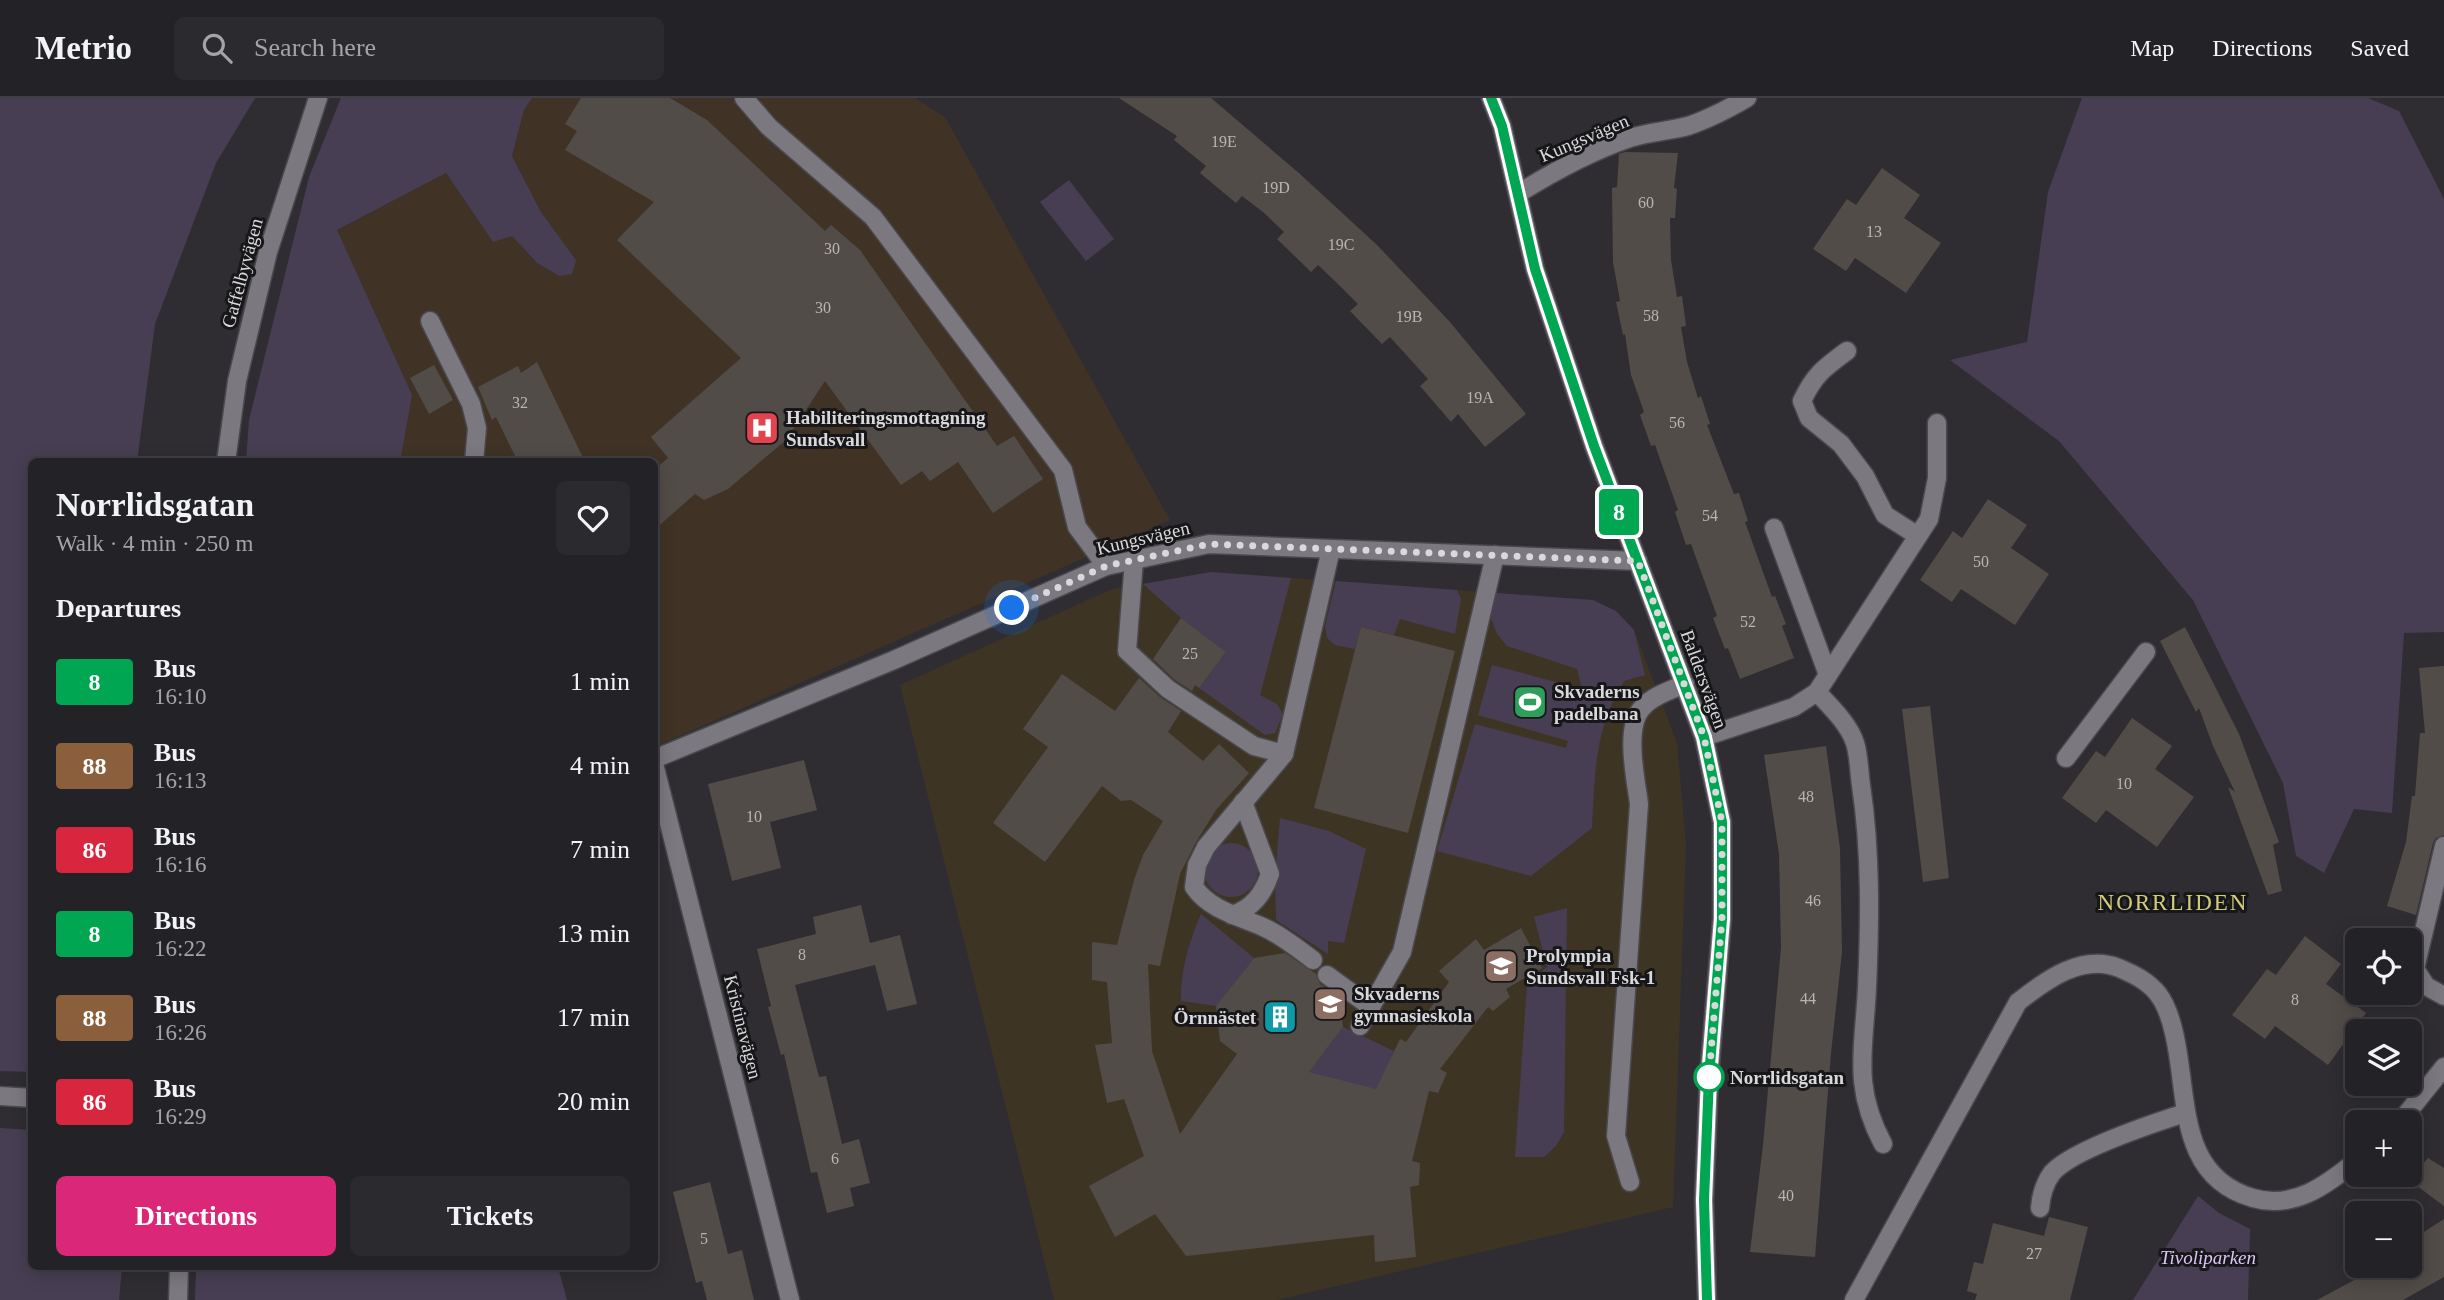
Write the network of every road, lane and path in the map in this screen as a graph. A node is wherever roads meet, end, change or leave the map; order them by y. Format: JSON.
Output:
{"nodes":[{"id":1,"x":318,"y":98,"type":"edge"},
{"id":2,"x":744,"y":98,"type":"edge"},
{"id":3,"x":1491,"y":98,"type":"edge"},
{"id":4,"x":1747,"y":98,"type":"edge"},
{"id":5,"x":1518,"y":193,"type":"junction"},
{"id":6,"x":430,"y":321,"type":"dead end"},
{"id":7,"x":1847,"y":351,"type":"dead end"},
{"id":8,"x":1937,"y":423,"type":"dead end"},
{"id":9,"x":227,"y":458,"type":"edge"},
{"id":10,"x":474,"y":458,"type":"edge"},
{"id":11,"x":1774,"y":528,"type":"dead end"},
{"id":12,"x":1918,"y":536,"type":"junction"},
{"id":13,"x":1331,"y":549,"type":"junction"},
{"id":14,"x":1495,"y":555,"type":"junction"},
{"id":15,"x":1134,"y":560,"type":"junction"},
{"id":16,"x":1638,"y":561,"type":"junction"},
{"id":17,"x":1106,"y":566,"type":"junction"},
{"id":18,"x":2147,"y":652,"type":"dead end"},
{"id":19,"x":1828,"y":675,"type":"junction"},
{"id":20,"x":1685,"y":684,"type":"junction"},
{"id":21,"x":1817,"y":692,"type":"junction"},
{"id":22,"x":1704,"y":737,"type":"junction"},
{"id":23,"x":1284,"y":754,"type":"junction"},
{"id":24,"x":2066,"y":758,"type":"dead end"},
{"id":25,"x":658,"y":760,"type":"edge"},
{"id":26,"x":658,"y":778,"type":"edge"},
{"id":27,"x":1243,"y":802,"type":"junction"},
{"id":28,"x":2444,"y":846,"type":"edge"},
{"id":29,"x":1232,"y":915,"type":"junction"},
{"id":30,"x":1313,"y":960,"type":"dead end"},
{"id":31,"x":1327,"y":975,"type":"dead end"},
{"id":32,"x":2444,"y":996,"type":"edge"},
{"id":33,"x":1371,"y":1007,"type":"junction"},
{"id":34,"x":1360,"y":1026,"type":"dead end"},
{"id":35,"x":2444,"y":1067,"type":"edge"},
{"id":36,"x":0,"y":1096,"type":"edge"},
{"id":37,"x":28,"y":1098,"type":"edge"},
{"id":38,"x":2410,"y":1110,"type":"edge"},
{"id":39,"x":2185,"y":1113,"type":"junction"},
{"id":40,"x":1883,"y":1144,"type":"dead end"},
{"id":41,"x":2345,"y":1170,"type":"edge"},
{"id":42,"x":1630,"y":1182,"type":"dead end"},
{"id":43,"x":2040,"y":1208,"type":"dead end"},
{"id":44,"x":179,"y":1270,"type":"edge"},
{"id":45,"x":178,"y":1300,"type":"edge"},
{"id":46,"x":790,"y":1300,"type":"edge"},
{"id":47,"x":1707,"y":1300,"type":"edge"},
{"id":48,"x":1854,"y":1300,"type":"edge"}],
"edges":[{"from":1,"to":9,"type":"street","name":"Gaffelbyvägen"},
{"from":2,"to":17,"type":"street"},
{"from":3,"to":5,"type":"street","name":"Baldersvägen"},
{"from":4,"to":5,"type":"street","name":"Kungsvägen"},
{"from":5,"to":16,"type":"street","name":"Baldersvägen"},
{"from":6,"to":10,"type":"street"},
{"from":7,"to":12,"type":"street"},
{"from":8,"to":12,"type":"street"},
{"from":11,"to":19,"type":"street"},
{"from":12,"to":19,"type":"street"},
{"from":13,"to":14,"type":"street","name":"Kungsvägen"},
{"from":13,"to":15,"type":"street","name":"Kungsvägen"},
{"from":13,"to":23,"type":"street"},
{"from":14,"to":16,"type":"street","name":"Kungsvägen"},
{"from":14,"to":33,"type":"street"},
{"from":15,"to":17,"type":"street","name":"Kungsvägen"},
{"from":15,"to":23,"type":"street"},
{"from":16,"to":20,"type":"street","name":"Baldersvägen"},
{"from":17,"to":25,"type":"street","name":"Kungsvägen"},
{"from":18,"to":24,"type":"street"},
{"from":19,"to":21,"type":"street"},
{"from":20,"to":22,"type":"street","name":"Baldersvägen"},
{"from":20,"to":42,"type":"street"},
{"from":21,"to":22,"type":"street"},
{"from":21,"to":40,"type":"street"},
{"from":22,"to":47,"type":"street","name":"Baldersvägen"},
{"from":23,"to":27,"type":"street"},
{"from":26,"to":46,"type":"street","name":"Kristinavägen"},
{"from":27,"to":29,"type":"street"},
{"from":27,"to":29,"type":"street"},
{"from":28,"to":32,"type":"street"},
{"from":29,"to":30,"type":"street"},
{"from":31,"to":33,"type":"street"},
{"from":33,"to":34,"type":"street"},
{"from":35,"to":38,"type":"street"},
{"from":36,"to":37,"type":"street"},
{"from":39,"to":41,"type":"street"},
{"from":39,"to":43,"type":"street"},
{"from":39,"to":48,"type":"street"},
{"from":44,"to":45,"type":"street"}]}
